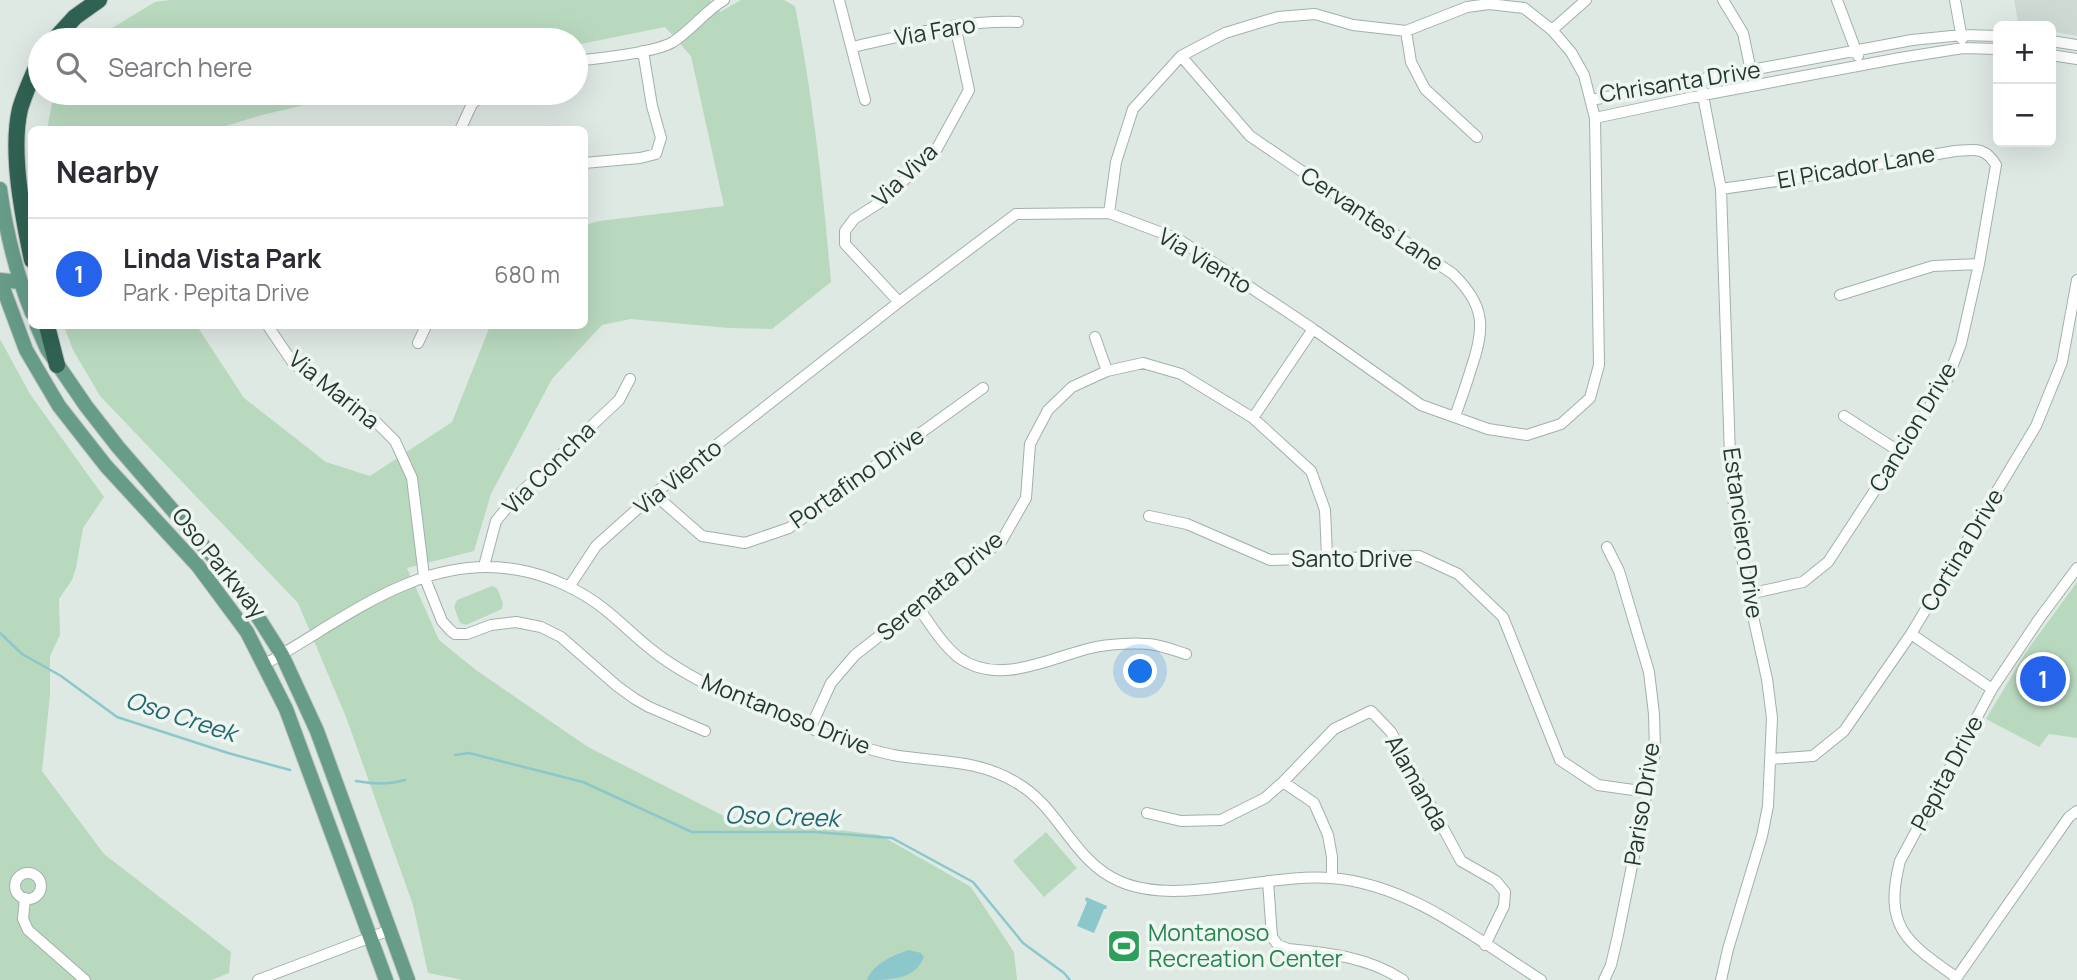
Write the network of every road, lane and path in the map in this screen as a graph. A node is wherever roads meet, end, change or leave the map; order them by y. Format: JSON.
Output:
{"nodes":[{"id":1,"x":99,"y":0,"type":"edge"},
{"id":2,"x":724,"y":0,"type":"edge"},
{"id":3,"x":839,"y":0,"type":"edge"},
{"id":4,"x":1586,"y":0,"type":"edge"},
{"id":5,"x":1723,"y":0,"type":"edge"},
{"id":6,"x":1837,"y":0,"type":"edge"},
{"id":7,"x":1955,"y":0,"type":"edge"},
{"id":8,"x":1018,"y":22,"type":"dead end"},
{"id":9,"x":955,"y":24,"type":"junction"},
{"id":10,"x":65,"y":28,"type":"edge"},
{"id":11,"x":1552,"y":30,"type":"junction"},
{"id":12,"x":1406,"y":31,"type":"junction"},
{"id":13,"x":1962,"y":35,"type":"junction"},
{"id":14,"x":1993,"y":36,"type":"edge"},
{"id":15,"x":2056,"y":42,"type":"edge"},
{"id":16,"x":2077,"y":45,"type":"edge"},
{"id":17,"x":852,"y":47,"type":"junction"},
{"id":18,"x":1963,"y":48,"type":"junction"},
{"id":19,"x":1993,"y":49,"type":"edge"},
{"id":20,"x":643,"y":51,"type":"junction"},
{"id":21,"x":1855,"y":51,"type":"junction"},
{"id":22,"x":1181,"y":56,"type":"junction"},
{"id":23,"x":2056,"y":56,"type":"edge"},
{"id":24,"x":588,"y":59,"type":"edge"},
{"id":25,"x":2077,"y":59,"type":"edge"},
{"id":26,"x":1861,"y":65,"type":"junction"},
{"id":27,"x":1751,"y":71,"type":"junction"},
{"id":28,"x":1700,"y":80,"type":"junction"},
{"id":29,"x":28,"y":86,"type":"edge"},
{"id":30,"x":1703,"y":94,"type":"junction"},
{"id":31,"x":865,"y":100,"type":"dead end"},
{"id":32,"x":1591,"y":100,"type":"junction"},
{"id":33,"x":472,"y":105,"type":"edge"},
{"id":34,"x":1595,"y":118,"type":"junction"},
{"id":35,"x":462,"y":126,"type":"edge"},
{"id":36,"x":1477,"y":138,"type":"dead end"},
{"id":37,"x":1990,"y":155,"type":"joint"},
{"id":38,"x":588,"y":163,"type":"edge"},
{"id":39,"x":1721,"y":188,"type":"junction"},
{"id":40,"x":0,"y":189,"type":"edge"},
{"id":41,"x":1109,"y":213,"type":"junction"},
{"id":42,"x":28,"y":238,"type":"edge"},
{"id":43,"x":1979,"y":264,"type":"junction"},
{"id":44,"x":0,"y":280,"type":"edge"},
{"id":45,"x":2077,"y":280,"type":"edge"},
{"id":46,"x":20,"y":282,"type":"junction"},
{"id":47,"x":1840,"y":295,"type":"dead end"},
{"id":48,"x":899,"y":302,"type":"junction"},
{"id":49,"x":28,"y":303,"type":"edge"},
{"id":50,"x":38,"y":329,"type":"edge"},
{"id":51,"x":48,"y":329,"type":"edge"},
{"id":52,"x":270,"y":329,"type":"edge"},
{"id":53,"x":425,"y":329,"type":"edge"},
{"id":54,"x":1313,"y":329,"type":"junction"},
{"id":55,"x":1095,"y":337,"type":"dead end"},
{"id":56,"x":418,"y":343,"type":"dead end"},
{"id":57,"x":57,"y":365,"type":"junction"},
{"id":58,"x":1107,"y":371,"type":"junction"},
{"id":59,"x":631,"y":379,"type":"dead end"},
{"id":60,"x":983,"y":388,"type":"dead end"},
{"id":61,"x":1455,"y":416,"type":"junction"},
{"id":62,"x":1844,"y":416,"type":"dead end"},
{"id":63,"x":1253,"y":418,"type":"junction"},
{"id":64,"x":1900,"y":453,"type":"junction"},
{"id":65,"x":654,"y":494,"type":"junction"},
{"id":66,"x":1149,"y":516,"type":"dead end"},
{"id":67,"x":1607,"y":548,"type":"dead end"},
{"id":68,"x":1327,"y":557,"type":"junction"},
{"id":69,"x":484,"y":566,"type":"junction"},
{"id":70,"x":2077,"y":568,"type":"edge"},
{"id":71,"x":424,"y":576,"type":"junction"},
{"id":72,"x":569,"y":587,"type":"junction"},
{"id":73,"x":1748,"y":594,"type":"junction"},
{"id":74,"x":918,"y":607,"type":"junction"},
{"id":75,"x":1911,"y":634,"type":"junction"},
{"id":76,"x":1186,"y":654,"type":"dead end"},
{"id":77,"x":282,"y":655,"type":"junction"},
{"id":78,"x":265,"y":664,"type":"junction"},
{"id":79,"x":1992,"y":689,"type":"junction"},
{"id":80,"x":810,"y":729,"type":"junction"},
{"id":81,"x":705,"y":731,"type":"dead end"},
{"id":82,"x":1771,"y":760,"type":"junction"},
{"id":83,"x":1283,"y":782,"type":"junction"},
{"id":84,"x":1648,"y":792,"type":"junction"},
{"id":85,"x":2077,"y":811,"type":"edge"},
{"id":86,"x":1147,"y":813,"type":"dead end"},
{"id":87,"x":1332,"y":878,"type":"junction"},
{"id":88,"x":1268,"y":881,"type":"junction"},
{"id":89,"x":25,"y":898,"type":"dead end"},
{"id":90,"x":390,"y":930,"type":"junction"},
{"id":91,"x":370,"y":938,"type":"junction"},
{"id":92,"x":1485,"y":945,"type":"junction"},
{"id":93,"x":1956,"y":979,"type":"edge"},
{"id":94,"x":85,"y":980,"type":"edge"},
{"id":95,"x":258,"y":980,"type":"edge"},
{"id":96,"x":386,"y":980,"type":"edge"},
{"id":97,"x":408,"y":980,"type":"edge"},
{"id":98,"x":1403,"y":980,"type":"edge"},
{"id":99,"x":1541,"y":980,"type":"edge"},
{"id":100,"x":1604,"y":980,"type":"edge"},
{"id":101,"x":1721,"y":980,"type":"edge"}],
"edges":[{"from":1,"to":10,"type":"highway"},
{"from":2,"to":20,"type":"street"},
{"from":3,"to":17,"type":"street"},
{"from":4,"to":11,"type":"street"},
{"from":5,"to":27,"type":"street"},
{"from":6,"to":21,"type":"street"},
{"from":7,"to":13,"type":"street"},
{"from":8,"to":9,"type":"street","name":"Via Faro"},
{"from":9,"to":17,"type":"street","name":"Via Faro"},
{"from":9,"to":48,"type":"street","name":"Via Viva"},
{"from":11,"to":12,"type":"street","name":"Chrisanta Drive"},
{"from":11,"to":32,"type":"street","name":"Chrisanta Drive"},
{"from":12,"to":22,"type":"street","name":"Chrisanta Drive"},
{"from":12,"to":36,"type":"street"},
{"from":13,"to":14,"type":"street","name":"Chrisanta Drive"},
{"from":13,"to":18,"type":"street"},
{"from":13,"to":21,"type":"street","name":"Chrisanta Drive"},
{"from":15,"to":16,"type":"street"},
{"from":17,"to":31,"type":"street"},
{"from":18,"to":19,"type":"street","name":"Chrisanta Drive"},
{"from":18,"to":26,"type":"street","name":"Chrisanta Drive"},
{"from":20,"to":24,"type":"street"},
{"from":20,"to":38,"type":"street"},
{"from":21,"to":26,"type":"street"},
{"from":21,"to":27,"type":"street","name":"Chrisanta Drive"},
{"from":22,"to":41,"type":"street","name":"Chrisanta Drive"},
{"from":22,"to":61,"type":"street","name":"Cervantes Lane"},
{"from":23,"to":25,"type":"street"},
{"from":26,"to":30,"type":"street","name":"Chrisanta Drive"},
{"from":27,"to":28,"type":"street","name":"Chrisanta Drive"},
{"from":28,"to":30,"type":"street","name":"Estanciero Drive"},
{"from":28,"to":32,"type":"street","name":"Chrisanta Drive"},
{"from":29,"to":42,"type":"highway"},
{"from":30,"to":34,"type":"street","name":"Chrisanta Drive"},
{"from":30,"to":39,"type":"street","name":"Estanciero Drive"},
{"from":32,"to":34,"type":"street","name":"Via Viento"},
{"from":33,"to":35,"type":"street"},
{"from":34,"to":61,"type":"street","name":"Via Viento"},
{"from":37,"to":39,"type":"street","name":"El Picador Lane"},
{"from":37,"to":43,"type":"street","name":"Cancion Drive"},
{"from":39,"to":73,"type":"street","name":"Estanciero Drive"},
{"from":40,"to":46,"type":"main road"},
{"from":41,"to":48,"type":"street","name":"Via Viento"},
{"from":41,"to":54,"type":"street","name":"Via Viento"},
{"from":43,"to":47,"type":"street"},
{"from":43,"to":64,"type":"street","name":"Cancion Drive"},
{"from":44,"to":46,"type":"main road"},
{"from":44,"to":78,"type":"main road","name":"Oso Parkway"},
{"from":45,"to":75,"type":"street","name":"Cortina Drive"},
{"from":46,"to":49,"type":"main road"},
{"from":48,"to":65,"type":"street","name":"Via Viento"},
{"from":50,"to":57,"type":"main road","name":"Oso Parkway"},
{"from":51,"to":57,"type":"highway"},
{"from":52,"to":71,"type":"street","name":"Via Marina"},
{"from":53,"to":56,"type":"street"},
{"from":54,"to":61,"type":"street","name":"Via Viento"},
{"from":54,"to":63,"type":"street"},
{"from":55,"to":58,"type":"street"},
{"from":57,"to":77,"type":"main road","name":"Oso Parkway"},
{"from":58,"to":63,"type":"street","name":"Serenata Drive"},
{"from":58,"to":74,"type":"street","name":"Serenata Drive"},
{"from":59,"to":69,"type":"street","name":"Via Concha"},
{"from":60,"to":65,"type":"street","name":"Portafino Drive"},
{"from":62,"to":64,"type":"street"},
{"from":63,"to":68,"type":"street","name":"Serenata Drive"},
{"from":64,"to":73,"type":"street","name":"Cancion Drive"},
{"from":65,"to":72,"type":"street","name":"Via Viento"},
{"from":66,"to":68,"type":"street","name":"Santo Drive"},
{"from":67,"to":84,"type":"street","name":"Pariso Drive"},
{"from":68,"to":84,"type":"street","name":"Santo Drive"},
{"from":69,"to":71,"type":"street","name":"Montanoso Drive"},
{"from":69,"to":72,"type":"street","name":"Montanoso Drive"},
{"from":70,"to":79,"type":"street","name":"Pepita Drive"},
{"from":71,"to":77,"type":"street","name":"Montanoso Drive"},
{"from":71,"to":81,"type":"street","name":"Via Marina"},
{"from":72,"to":80,"type":"street","name":"Montanoso Drive"},
{"from":73,"to":82,"type":"street","name":"Estanciero Drive"},
{"from":74,"to":76,"type":"street"},
{"from":74,"to":80,"type":"street","name":"Serenata Drive"},
{"from":75,"to":79,"type":"street"},
{"from":75,"to":82,"type":"street","name":"Cortina Drive"},
{"from":77,"to":78,"type":"street","name":"Montanoso Drive"},
{"from":77,"to":90,"type":"main road","name":"Oso Parkway"},
{"from":78,"to":91,"type":"main road","name":"Oso Parkway"},
{"from":79,"to":93,"type":"street","name":"Pepita Drive"},
{"from":80,"to":88,"type":"street","name":"Montanoso Drive"},
{"from":82,"to":101,"type":"street","name":"Estanciero Drive"},
{"from":83,"to":86,"type":"street"},
{"from":83,"to":87,"type":"street"},
{"from":83,"to":92,"type":"street","name":"Alamanda"},
{"from":84,"to":100,"type":"street","name":"Pariso Drive"},
{"from":85,"to":93,"type":"street"},
{"from":87,"to":88,"type":"street","name":"Montanoso Drive"},
{"from":87,"to":92,"type":"street","name":"Montanoso Drive"},
{"from":88,"to":98,"type":"street"},
{"from":89,"to":94,"type":"street"},
{"from":90,"to":91,"type":"street"},
{"from":90,"to":97,"type":"main road","name":"Oso Parkway"},
{"from":91,"to":95,"type":"street"},
{"from":91,"to":96,"type":"main road","name":"Oso Parkway"},
{"from":92,"to":99,"type":"street","name":"Montanoso Drive"}]}
